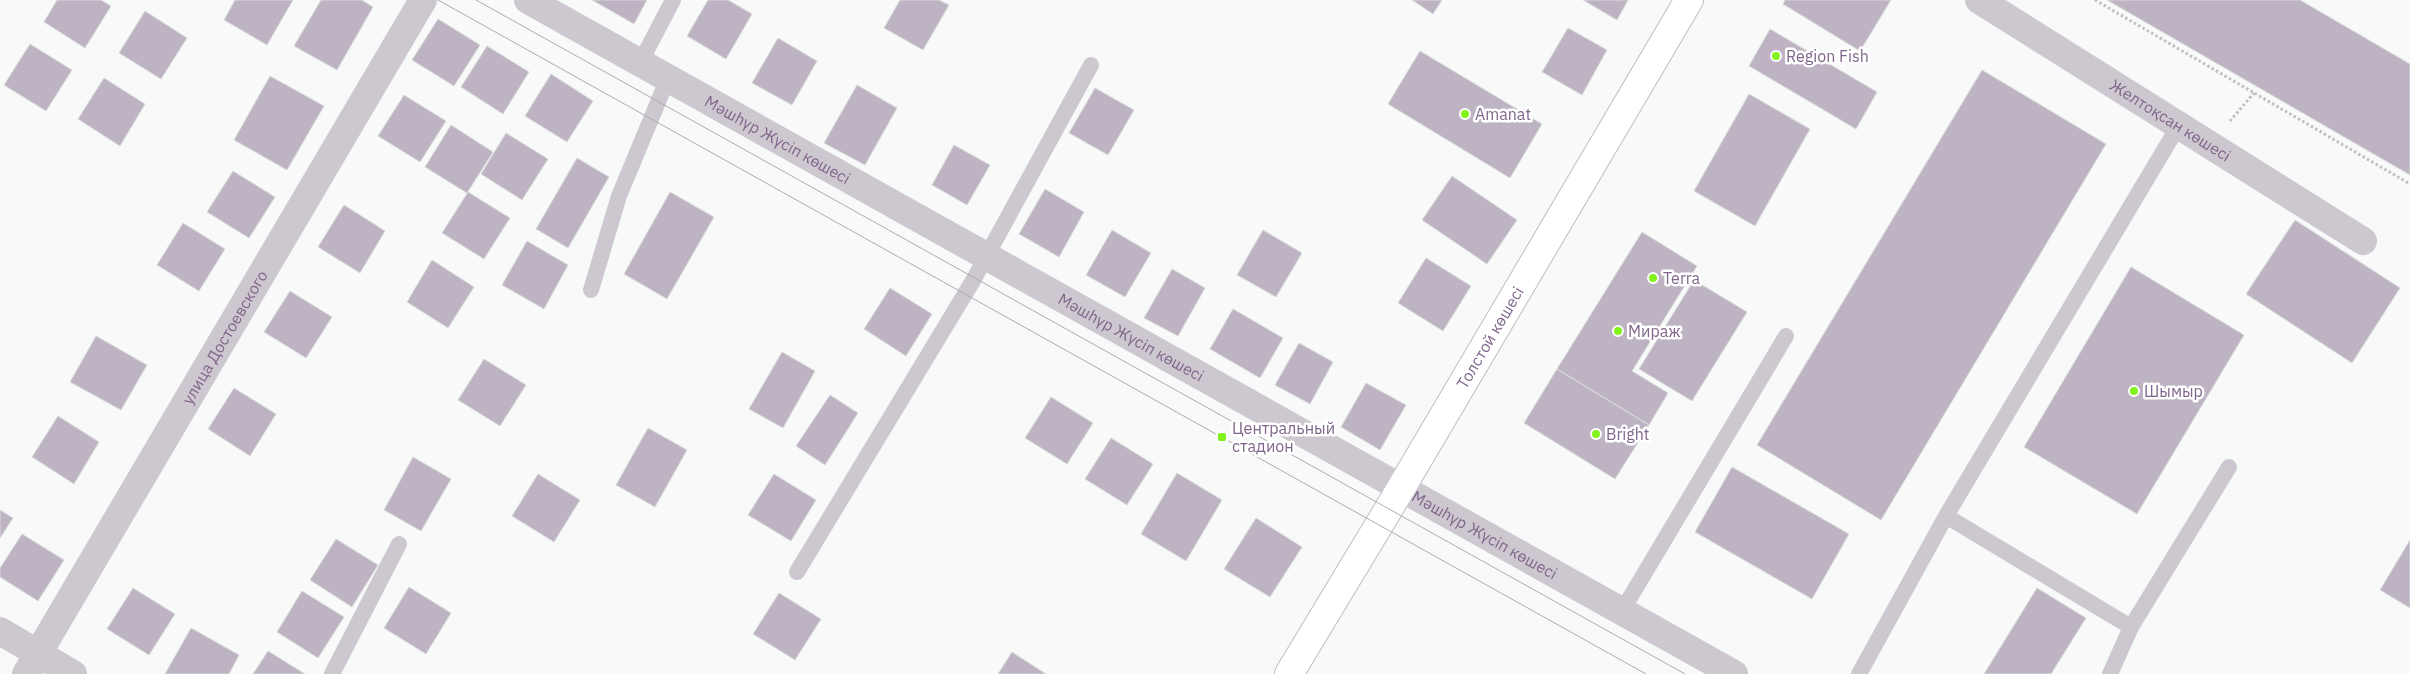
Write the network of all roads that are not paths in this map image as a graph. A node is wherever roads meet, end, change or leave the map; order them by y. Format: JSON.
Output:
{"nodes":[{"id":1,"x":423,"y":0,"type":"edge"},
{"id":2,"x":528,"y":0,"type":"edge"},
{"id":3,"x":673,"y":0,"type":"edge"},
{"id":4,"x":1689,"y":0,"type":"edge"},
{"id":5,"x":1979,"y":0,"type":"edge"},
{"id":6,"x":640,"y":62,"type":"junction"},
{"id":7,"x":1091,"y":65,"type":"dead end"},
{"id":8,"x":668,"y":78,"type":"junction"},
{"id":9,"x":2179,"y":125,"type":"junction"},
{"id":10,"x":2363,"y":241,"type":"dead end"},
{"id":11,"x":985,"y":256,"type":"junction"},
{"id":12,"x":591,"y":290,"type":"dead end"},
{"id":13,"x":1786,"y":336,"type":"dead end"},
{"id":14,"x":2229,"y":467,"type":"dead end"},
{"id":15,"x":1401,"y":488,"type":"junction"},
{"id":16,"x":1946,"y":516,"type":"junction"},
{"id":17,"x":399,"y":544,"type":"dead end"},
{"id":18,"x":797,"y":572,"type":"dead end"},
{"id":19,"x":1622,"y":611,"type":"junction"},
{"id":20,"x":2131,"y":627,"type":"junction"},
{"id":21,"x":0,"y":631,"type":"edge"},
{"id":22,"x":32,"y":664,"type":"edge"},
{"id":23,"x":73,"y":674,"type":"edge"},
{"id":24,"x":332,"y":674,"type":"edge"},
{"id":25,"x":1289,"y":674,"type":"edge"},
{"id":26,"x":1734,"y":674,"type":"edge"},
{"id":27,"x":1859,"y":674,"type":"edge"},
{"id":28,"x":2110,"y":674,"type":"edge"}],
"edges":[{"from":1,"to":22,"type":"street","name":"улица Достоевского"},
{"from":2,"to":6,"type":"street","name":"Мәшһүр Жүсіп көшесі"},
{"from":3,"to":6,"type":"lane"},
{"from":4,"to":15,"type":"main road","name":"Толстой көшесі"},
{"from":5,"to":9,"type":"street","name":"Желтоқсан көшесі"},
{"from":6,"to":8,"type":"street","name":"Мәшһүр Жүсіп көшесі"},
{"from":7,"to":11,"type":"lane"},
{"from":8,"to":11,"type":"street","name":"Мәшһүр Жүсіп көшесі"},
{"from":8,"to":12,"type":"lane"},
{"from":9,"to":10,"type":"street","name":"Желтоқсан көшесі"},
{"from":9,"to":16,"type":"lane"},
{"from":11,"to":15,"type":"street","name":"Мәшһүр Жүсіп көшесі"},
{"from":11,"to":18,"type":"lane"},
{"from":13,"to":19,"type":"lane"},
{"from":14,"to":20,"type":"lane"},
{"from":15,"to":19,"type":"street","name":"Мәшһүр Жүсіп көшесі"},
{"from":15,"to":25,"type":"main road","name":"Толстой көшесі"},
{"from":16,"to":20,"type":"lane"},
{"from":16,"to":27,"type":"lane"},
{"from":17,"to":24,"type":"lane"},
{"from":19,"to":26,"type":"street","name":"Мәшһүр Жүсіп көшесі"},
{"from":20,"to":28,"type":"lane"},
{"from":21,"to":22,"type":"street"},
{"from":22,"to":23,"type":"street"}]}
